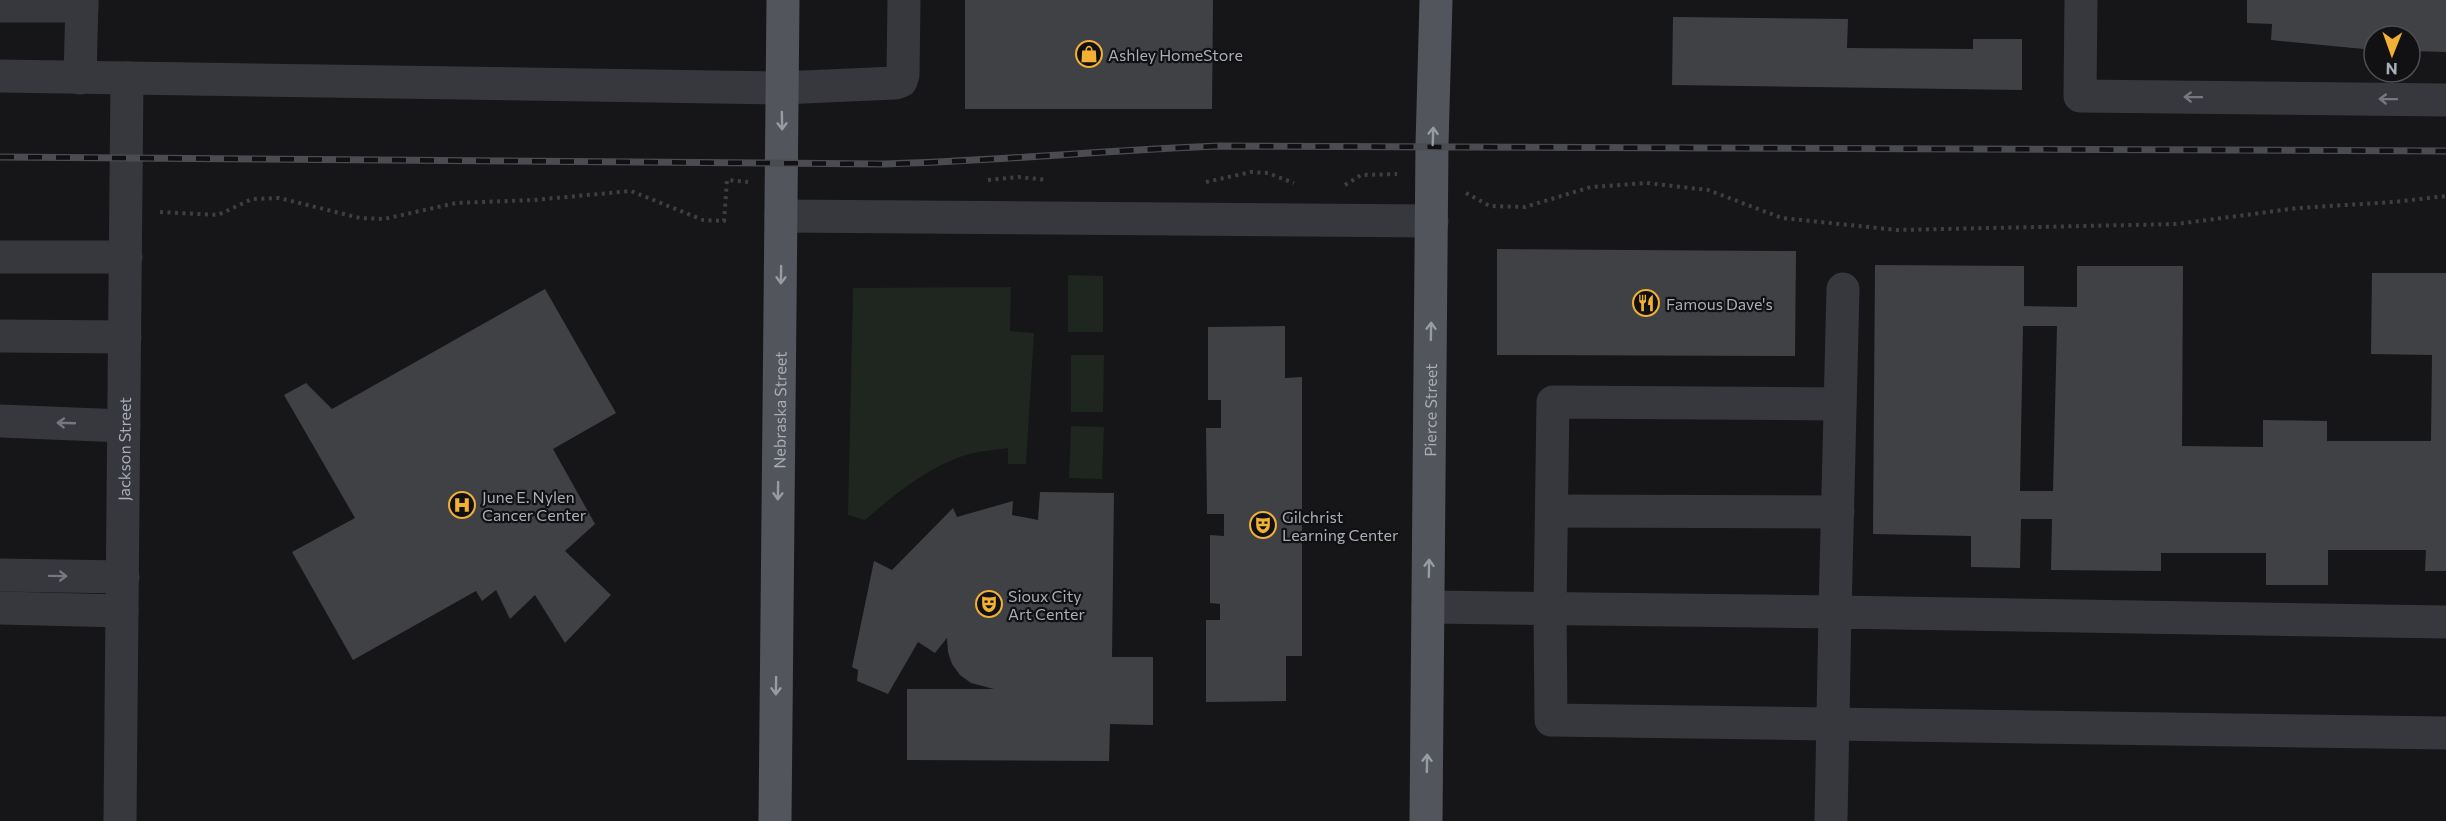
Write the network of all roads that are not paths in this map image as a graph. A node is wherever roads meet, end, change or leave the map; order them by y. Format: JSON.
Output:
{"nodes":[{"id":1,"x":783,"y":0,"type":"edge"},
{"id":2,"x":904,"y":0,"type":"edge"},
{"id":3,"x":1436,"y":0,"type":"edge"},
{"id":4,"x":2081,"y":0,"type":"edge"},
{"id":5,"x":82,"y":3,"type":"edge"},
{"id":6,"x":0,"y":6,"type":"edge"},
{"id":7,"x":0,"y":76,"type":"edge"},
{"id":8,"x":80,"y":78,"type":"junction"},
{"id":9,"x":127,"y":78,"type":"junction"},
{"id":10,"x":781,"y":87,"type":"junction"},
{"id":11,"x":2446,"y":100,"type":"edge"},
{"id":12,"x":781,"y":216,"type":"junction"},
{"id":13,"x":1432,"y":221,"type":"junction"},
{"id":14,"x":0,"y":257,"type":"edge"},
{"id":15,"x":126,"y":257,"type":"junction"},
{"id":16,"x":1843,"y":289,"type":"dead end"},
{"id":17,"x":0,"y":336,"type":"edge"},
{"id":18,"x":125,"y":338,"type":"junction"},
{"id":19,"x":1840,"y":404,"type":"junction"},
{"id":20,"x":0,"y":421,"type":"edge"},
{"id":21,"x":124,"y":426,"type":"junction"},
{"id":22,"x":1552,"y":511,"type":"junction"},
{"id":23,"x":1838,"y":512,"type":"junction"},
{"id":24,"x":0,"y":575,"type":"edge"},
{"id":25,"x":123,"y":577,"type":"junction"},
{"id":26,"x":1428,"y":607,"type":"junction"},
{"id":27,"x":0,"y":608,"type":"edge"},
{"id":28,"x":1550,"y":608,"type":"junction"},
{"id":29,"x":122,"y":611,"type":"junction"},
{"id":30,"x":1835,"y":612,"type":"junction"},
{"id":31,"x":2446,"y":622,"type":"edge"},
{"id":32,"x":1833,"y":724,"type":"junction"},
{"id":33,"x":2446,"y":733,"type":"edge"},
{"id":34,"x":120,"y":821,"type":"edge"},
{"id":35,"x":775,"y":821,"type":"edge"},
{"id":36,"x":1426,"y":821,"type":"edge"},
{"id":37,"x":1830,"y":821,"type":"edge"}],
"edges":[{"from":1,"to":10,"type":"main road","name":"Nebraska Street"},
{"from":2,"to":10,"type":"street"},
{"from":13,"to":3,"type":"main road","name":"Pierce Street","one_way":true},
{"from":11,"to":4,"type":"street","one_way":true},
{"from":5,"to":6,"type":"street"},
{"from":5,"to":8,"type":"street"},
{"from":7,"to":8,"type":"street"},
{"from":8,"to":9,"type":"street"},
{"from":9,"to":10,"type":"street"},
{"from":9,"to":15,"type":"street","name":"Jackson Street"},
{"from":10,"to":12,"type":"main road","name":"Nebraska Street","one_way":true},
{"from":12,"to":13,"type":"street"},
{"from":12,"to":35,"type":"main road","name":"Nebraska Street","one_way":true},
{"from":26,"to":13,"type":"main road","name":"Pierce Street","one_way":true},
{"from":14,"to":15,"type":"street"},
{"from":15,"to":18,"type":"street","name":"Jackson Street"},
{"from":16,"to":19,"type":"street"},
{"from":17,"to":18,"type":"street"},
{"from":18,"to":21,"type":"street","name":"Jackson Street"},
{"from":19,"to":22,"type":"street"},
{"from":19,"to":23,"type":"street"},
{"from":21,"to":20,"type":"street","one_way":true},
{"from":21,"to":25,"type":"street","name":"Jackson Street"},
{"from":22,"to":23,"type":"street"},
{"from":22,"to":28,"type":"street"},
{"from":23,"to":30,"type":"street"},
{"from":24,"to":25,"type":"street","one_way":true},
{"from":25,"to":29,"type":"street","name":"Jackson Street"},
{"from":26,"to":28,"type":"street"},
{"from":36,"to":26,"type":"main road","name":"Pierce Street","one_way":true},
{"from":27,"to":29,"type":"street"},
{"from":28,"to":30,"type":"street"},
{"from":28,"to":32,"type":"street"},
{"from":29,"to":34,"type":"street","name":"Jackson Street"},
{"from":30,"to":31,"type":"street"},
{"from":30,"to":32,"type":"street"},
{"from":32,"to":33,"type":"street"},
{"from":32,"to":37,"type":"street"}]}
